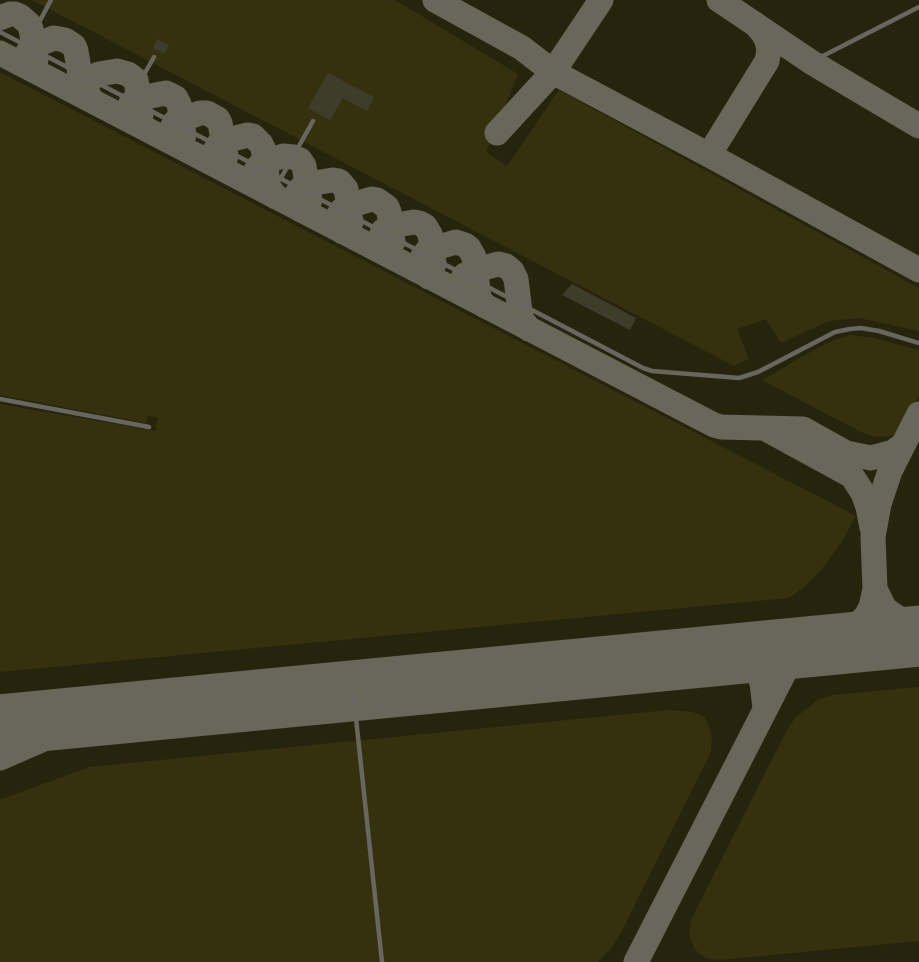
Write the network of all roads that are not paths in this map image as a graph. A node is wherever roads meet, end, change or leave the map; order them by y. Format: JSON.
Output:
{"nodes":[{"id":1,"x":51,"y":0,"type":"edge"},
{"id":2,"x":919,"y":7,"type":"edge"},
{"id":3,"x":0,"y":32,"type":"edge"},
{"id":4,"x":27,"y":45,"type":"junction"},
{"id":5,"x":154,"y":57,"type":"dead end"},
{"id":6,"x":811,"y":62,"type":"dead end"},
{"id":7,"x":130,"y":99,"type":"junction"},
{"id":8,"x":313,"y":121,"type":"dead end"},
{"id":9,"x":282,"y":178,"type":"junction"},
{"id":10,"x":919,"y":344,"type":"edge"},
{"id":11,"x":0,"y":399,"type":"edge"},
{"id":12,"x":149,"y":427,"type":"dead end"},
{"id":13,"x":354,"y":690,"type":"dead end"},
{"id":14,"x":382,"y":962,"type":"edge"}],
"edges":[{"from":1,"to":4,"type":"lane"},
{"from":2,"to":6,"type":"lane"},
{"from":3,"to":4,"type":"lane"},
{"from":4,"to":7,"type":"lane"},
{"from":5,"to":7,"type":"lane"},
{"from":7,"to":9,"type":"lane"},
{"from":8,"to":9,"type":"lane"},
{"from":9,"to":10,"type":"lane"},
{"from":11,"to":12,"type":"lane"},
{"from":13,"to":14,"type":"lane"}]}
